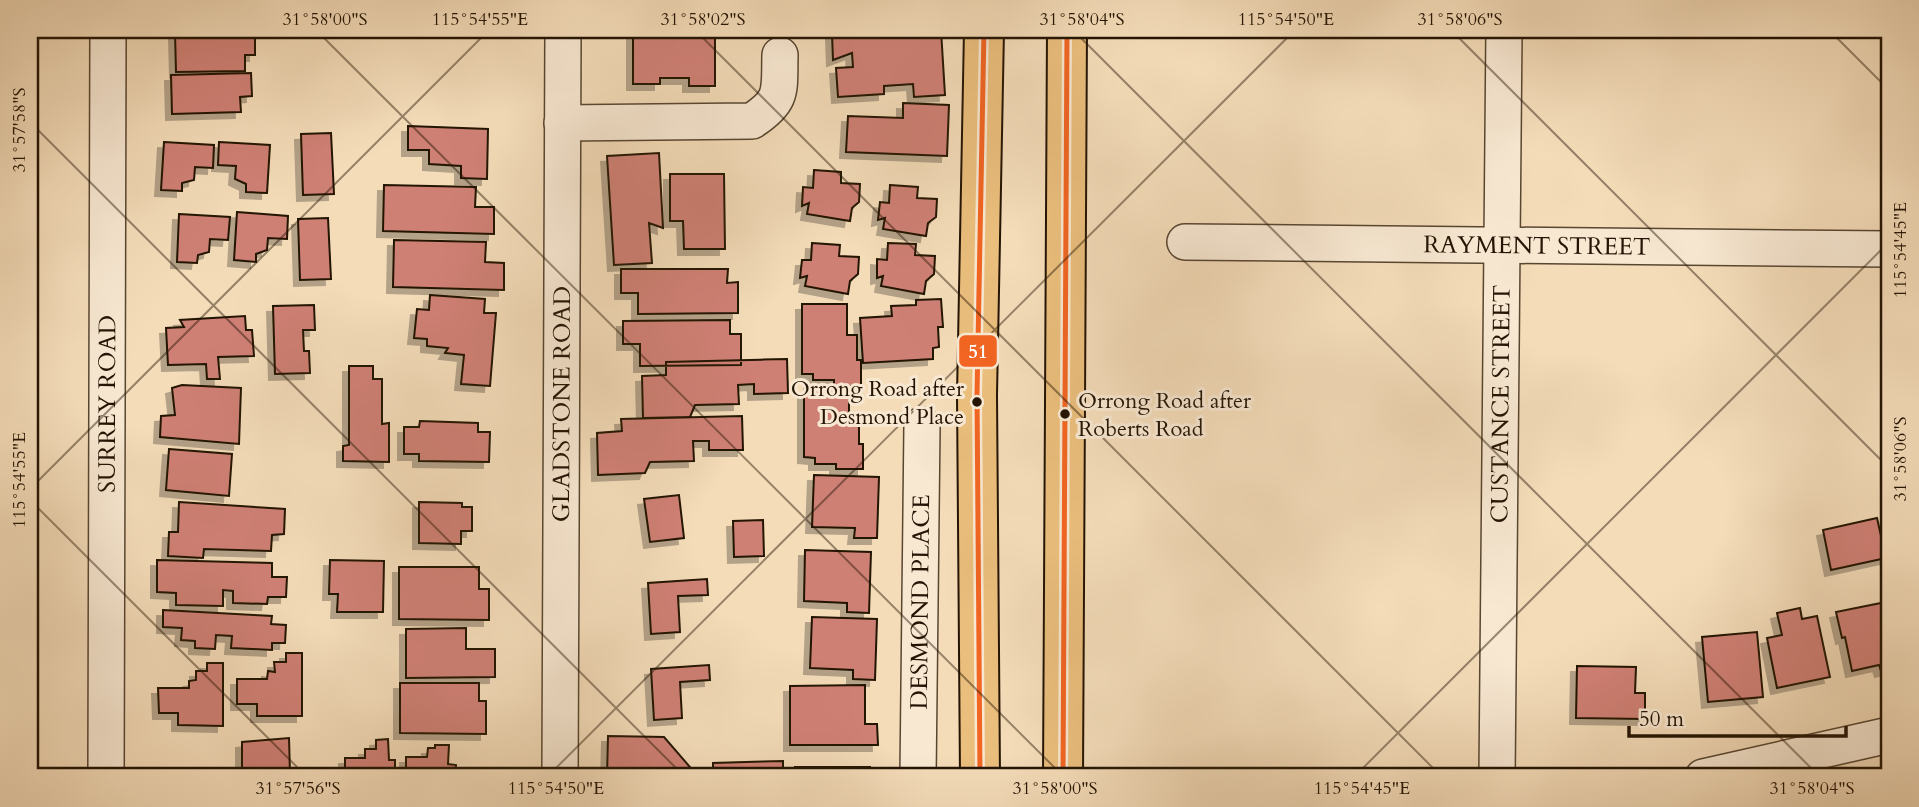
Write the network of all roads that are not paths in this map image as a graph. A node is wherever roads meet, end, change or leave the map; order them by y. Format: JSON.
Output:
{"nodes":[{"id":1,"x":108,"y":30,"type":"edge"},
{"id":2,"x":563,"y":30,"type":"edge"},
{"id":3,"x":984,"y":30,"type":"edge"},
{"id":4,"x":1067,"y":30,"type":"edge"},
{"id":5,"x":1504,"y":30,"type":"edge"},
{"id":6,"x":780,"y":55,"type":"dead end"},
{"id":7,"x":562,"y":123,"type":"junction"},
{"id":8,"x":1185,"y":242,"type":"dead end"},
{"id":9,"x":1501,"y":245,"type":"junction"},
{"id":10,"x":1889,"y":249,"type":"edge"},
{"id":11,"x":922,"y":425,"type":"dead end"},
{"id":12,"x":1889,"y":735,"type":"edge"},
{"id":13,"x":106,"y":777,"type":"edge"},
{"id":14,"x":560,"y":777,"type":"edge"},
{"id":15,"x":918,"y":777,"type":"edge"},
{"id":16,"x":979,"y":777,"type":"edge"},
{"id":17,"x":1063,"y":777,"type":"edge"},
{"id":18,"x":1497,"y":777,"type":"edge"},
{"id":19,"x":1703,"y":777,"type":"edge"}],
"edges":[{"from":1,"to":13,"type":"street","name":"SURREY ROAD"},
{"from":2,"to":7,"type":"street","name":"GLADSTONE ROAD"},
{"from":3,"to":16,"type":"highway"},
{"from":4,"to":17,"type":"highway"},
{"from":5,"to":9,"type":"street","name":"CUSTANCE STREET"},
{"from":6,"to":7,"type":"street"},
{"from":7,"to":14,"type":"street","name":"GLADSTONE ROAD"},
{"from":8,"to":9,"type":"street","name":"RAYMENT STREET"},
{"from":9,"to":10,"type":"street","name":"RAYMENT STREET"},
{"from":9,"to":18,"type":"street","name":"CUSTANCE STREET"},
{"from":11,"to":15,"type":"street","name":"DESMOND PLACE"},
{"from":12,"to":19,"type":"street"}]}
